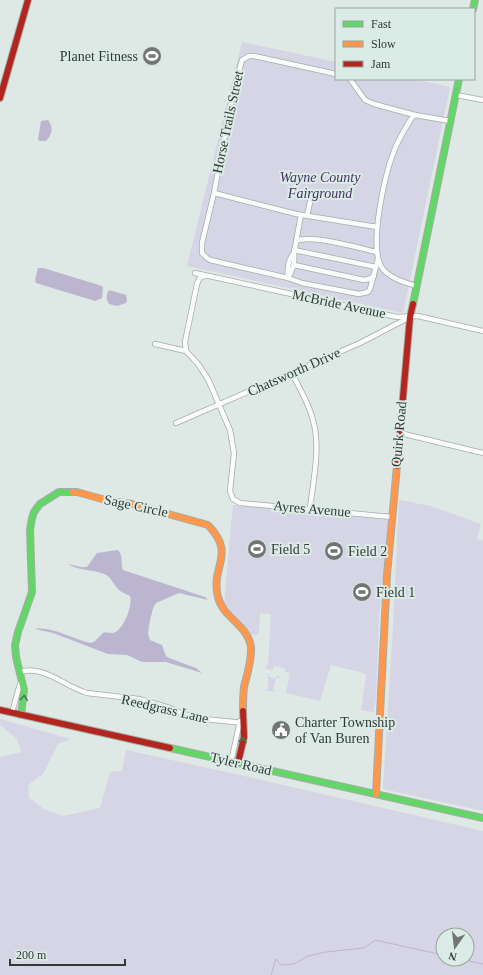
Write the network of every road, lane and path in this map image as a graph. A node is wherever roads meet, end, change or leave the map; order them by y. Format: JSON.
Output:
{"nodes":[{"id":1,"x":28,"y":0,"type":"edge"},
{"id":2,"x":335,"y":74,"type":"edge"},
{"id":3,"x":351,"y":80,"type":"edge"},
{"id":4,"x":459,"y":80,"type":"edge"},
{"id":5,"x":456,"y":95,"type":"junction"},
{"id":6,"x":0,"y":98,"type":"edge"},
{"id":7,"x":483,"y":100,"type":"edge"},
{"id":8,"x":415,"y":115,"type":"junction"},
{"id":9,"x":450,"y":121,"type":"junction"},
{"id":10,"x":214,"y":193,"type":"junction"},
{"id":11,"x":313,"y":194,"type":"dead end"},
{"id":12,"x":301,"y":215,"type":"junction"},
{"id":13,"x":307,"y":216,"type":"junction"},
{"id":14,"x":377,"y":227,"type":"junction"},
{"id":15,"x":296,"y":241,"type":"junction"},
{"id":16,"x":294,"y":252,"type":"junction"},
{"id":17,"x":378,"y":252,"type":"junction"},
{"id":18,"x":378,"y":259,"type":"junction"},
{"id":19,"x":294,"y":265,"type":"junction"},
{"id":20,"x":376,"y":267,"type":"junction"},
{"id":21,"x":195,"y":273,"type":"dead end"},
{"id":22,"x":207,"y":276,"type":"junction"},
{"id":23,"x":374,"y":276,"type":"junction"},
{"id":24,"x":288,"y":278,"type":"junction"},
{"id":25,"x":416,"y":286,"type":"junction"},
{"id":26,"x":410,"y":317,"type":"junction"},
{"id":27,"x":483,"y":331,"type":"edge"},
{"id":28,"x":155,"y":344,"type":"dead end"},
{"id":29,"x":186,"y":352,"type":"junction"},
{"id":30,"x":292,"y":373,"type":"junction"},
{"id":31,"x":220,"y":405,"type":"junction"},
{"id":32,"x":176,"y":423,"type":"dead end"},
{"id":33,"x":400,"y":433,"type":"junction"},
{"id":34,"x":483,"y":452,"type":"edge"},
{"id":35,"x":310,"y":509,"type":"junction"},
{"id":36,"x":392,"y":517,"type":"junction"},
{"id":37,"x":20,"y":672,"type":"junction"},
{"id":38,"x":22,"y":680,"type":"junction"},
{"id":39,"x":0,"y":710,"type":"edge"},
{"id":40,"x":12,"y":713,"type":"junction"},
{"id":41,"x":21,"y":715,"type":"junction"},
{"id":42,"x":242,"y":723,"type":"junction"},
{"id":43,"x":231,"y":762,"type":"junction"},
{"id":44,"x":238,"y":763,"type":"junction"},
{"id":45,"x":376,"y":794,"type":"junction"},
{"id":46,"x":483,"y":818,"type":"edge"}],
"edges":[{"from":1,"to":6,"type":"street"},
{"from":2,"to":10,"type":"street","name":"Horse Trails Street"},
{"from":3,"to":8,"type":"street"},
{"from":4,"to":5,"type":"street","name":"Quirk Road"},
{"from":5,"to":7,"type":"street"},
{"from":5,"to":9,"type":"street","name":"Quirk Road"},
{"from":8,"to":9,"type":"street"},
{"from":8,"to":14,"type":"street"},
{"from":9,"to":25,"type":"street","name":"Quirk Road"},
{"from":10,"to":12,"type":"street"},
{"from":10,"to":24,"type":"street","name":"Horse Trails Street"},
{"from":11,"to":13,"type":"street"},
{"from":12,"to":13,"type":"street"},
{"from":12,"to":15,"type":"street"},
{"from":13,"to":14,"type":"street"},
{"from":14,"to":17,"type":"street"},
{"from":15,"to":16,"type":"street"},
{"from":15,"to":17,"type":"street"},
{"from":16,"to":19,"type":"street"},
{"from":16,"to":20,"type":"street"},
{"from":16,"to":24,"type":"street"},
{"from":17,"to":18,"type":"street"},
{"from":18,"to":20,"type":"street"},
{"from":18,"to":25,"type":"street"},
{"from":19,"to":23,"type":"street"},
{"from":19,"to":24,"type":"street"},
{"from":20,"to":23,"type":"street"},
{"from":21,"to":22,"type":"street","name":"McBride Avenue"},
{"from":22,"to":26,"type":"street","name":"McBride Avenue"},
{"from":22,"to":29,"type":"street"},
{"from":23,"to":24,"type":"street"},
{"from":25,"to":26,"type":"street","name":"Quirk Road"},
{"from":26,"to":27,"type":"street","name":"McBride Avenue"},
{"from":26,"to":30,"type":"street","name":"Chatsworth Drive"},
{"from":26,"to":33,"type":"street","name":"Quirk Road"},
{"from":28,"to":29,"type":"street"},
{"from":29,"to":31,"type":"street"},
{"from":30,"to":31,"type":"street","name":"Chatsworth Drive"},
{"from":30,"to":35,"type":"street"},
{"from":31,"to":32,"type":"street","name":"Chatsworth Drive"},
{"from":31,"to":35,"type":"street","name":"Ayres Avenue"},
{"from":33,"to":34,"type":"street"},
{"from":33,"to":36,"type":"street","name":"Quirk Road"},
{"from":35,"to":36,"type":"street","name":"Ayres Avenue"},
{"from":36,"to":45,"type":"street","name":"Quirk Road"},
{"from":37,"to":38,"type":"street","name":"Sage Circle"},
{"from":37,"to":42,"type":"street","name":"Reedgrass Lane"},
{"from":37,"to":42,"type":"street","name":"Sage Circle"},
{"from":38,"to":40,"type":"street"},
{"from":41,"to":38,"type":"street","name":"Sage Circle","one_way":true},
{"from":39,"to":40,"type":"street","name":"Tyler Road"},
{"from":40,"to":41,"type":"street","name":"Tyler Road"},
{"from":41,"to":43,"type":"street","name":"Tyler Road"},
{"from":42,"to":43,"type":"street","name":"Sage Circle"},
{"from":44,"to":42,"type":"street","name":"Sage Circle","one_way":true},
{"from":43,"to":44,"type":"street","name":"Tyler Road"},
{"from":44,"to":45,"type":"street","name":"Tyler Road"},
{"from":45,"to":46,"type":"street","name":"Tyler Road"}]}
